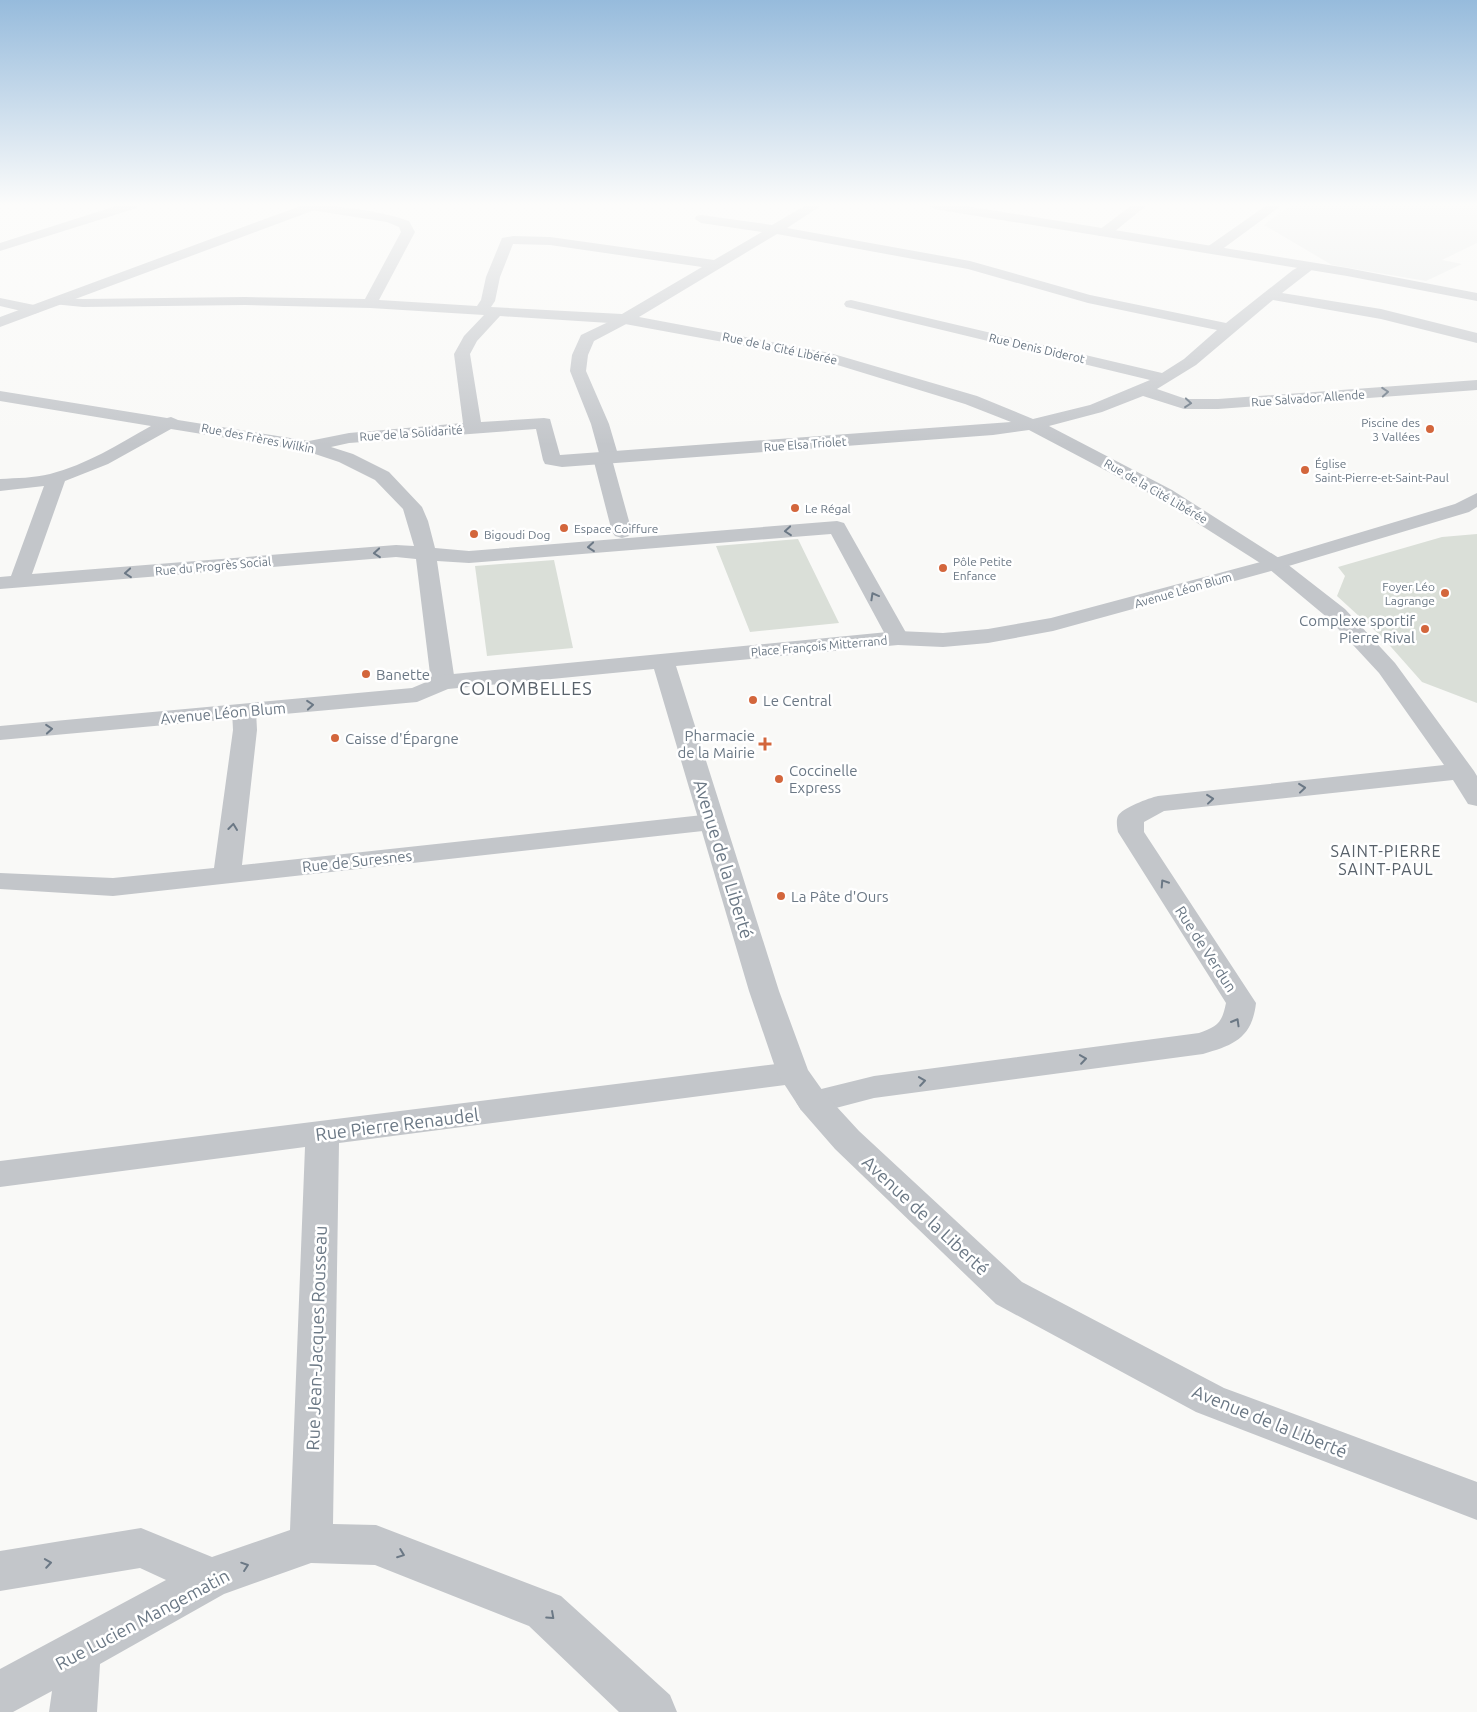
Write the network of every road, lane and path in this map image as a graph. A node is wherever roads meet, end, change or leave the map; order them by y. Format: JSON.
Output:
{"nodes":[{"id":1,"x":101,"y":285,"type":"edge"},
{"id":2,"x":380,"y":285,"type":"edge"},
{"id":3,"x":491,"y":285,"type":"edge"},
{"id":4,"x":684,"y":285,"type":"edge"},
{"id":5,"x":1039,"y":285,"type":"edge"},
{"id":6,"x":1283,"y":285,"type":"edge"},
{"id":7,"x":1418,"y":285,"type":"edge"},
{"id":8,"x":1270,"y":295,"type":"junction"},
{"id":9,"x":1477,"y":298,"type":"edge"},
{"id":10,"x":58,"y":301,"type":"junction"},
{"id":11,"x":0,"y":302,"type":"edge"},
{"id":12,"x":370,"y":304,"type":"junction"},
{"id":13,"x":851,"y":304,"type":"dead end"},
{"id":14,"x":34,"y":309,"type":"junction"},
{"id":15,"x":489,"y":310,"type":"junction"},
{"id":16,"x":625,"y":319,"type":"junction"},
{"id":17,"x":0,"y":322,"type":"edge"},
{"id":18,"x":1228,"y":328,"type":"junction"},
{"id":19,"x":1477,"y":338,"type":"edge"},
{"id":20,"x":1164,"y":378,"type":"junction"},
{"id":21,"x":1477,"y":385,"type":"edge"},
{"id":22,"x":1142,"y":390,"type":"junction"},
{"id":23,"x":0,"y":396,"type":"edge"},
{"id":24,"x":171,"y":422,"type":"junction"},
{"id":25,"x":1031,"y":424,"type":"junction"},
{"id":26,"x":473,"y":428,"type":"junction"},
{"id":27,"x":309,"y":446,"type":"junction"},
{"id":28,"x":606,"y":458,"type":"junction"},
{"id":29,"x":57,"y":478,"type":"junction"},
{"id":30,"x":0,"y":484,"type":"edge"},
{"id":31,"x":1472,"y":505,"type":"edge"},
{"id":32,"x":622,"y":532,"type":"dead end"},
{"id":33,"x":426,"y":553,"type":"junction"},
{"id":34,"x":1275,"y":564,"type":"junction"},
{"id":35,"x":9,"y":583,"type":"edge"},
{"id":36,"x":898,"y":638,"type":"junction"},
{"id":37,"x":663,"y":661,"type":"junction"},
{"id":38,"x":443,"y":682,"type":"junction"},
{"id":39,"x":244,"y":711,"type":"junction"},
{"id":40,"x":0,"y":733,"type":"edge"},
{"id":41,"x":1461,"y":771,"type":"junction"},
{"id":42,"x":1477,"y":798,"type":"edge"},
{"id":43,"x":712,"y":822,"type":"junction"},
{"id":44,"x":227,"y":875,"type":"junction"},
{"id":45,"x":0,"y":881,"type":"edge"},
{"id":46,"x":803,"y":1088,"type":"junction"},
{"id":47,"x":322,"y":1133,"type":"junction"},
{"id":48,"x":0,"y":1174,"type":"edge"},
{"id":49,"x":1477,"y":1501,"type":"edge"},
{"id":50,"x":311,"y":1543,"type":"junction"},
{"id":51,"x":0,"y":1570,"type":"edge"},
{"id":52,"x":211,"y":1578,"type":"junction"},
{"id":53,"x":78,"y":1652,"type":"junction"},
{"id":54,"x":0,"y":1694,"type":"edge"},
{"id":55,"x":73,"y":1712,"type":"edge"},
{"id":56,"x":653,"y":1712,"type":"edge"}],
"edges":[{"from":1,"to":10,"type":"street"},
{"from":2,"to":12,"type":"street"},
{"from":3,"to":15,"type":"street"},
{"from":4,"to":16,"type":"street"},
{"from":5,"to":18,"type":"street"},
{"from":6,"to":8,"type":"street"},
{"from":7,"to":9,"type":"street"},
{"from":8,"to":18,"type":"street"},
{"from":8,"to":19,"type":"street"},
{"from":10,"to":12,"type":"street","name":"Rue de la Cité Libérée"},
{"from":10,"to":14,"type":"street"},
{"from":11,"to":14,"type":"street"},
{"from":12,"to":15,"type":"street","name":"Rue de la Cité Libérée"},
{"from":13,"to":20,"type":"street","name":"Rue Denis Diderot"},
{"from":14,"to":17,"type":"street"},
{"from":15,"to":16,"type":"street","name":"Rue de la Cité Libérée"},
{"from":15,"to":26,"type":"street","name":"Rue de la Solidarité"},
{"from":16,"to":25,"type":"street","name":"Rue de la Cité Libérée"},
{"from":16,"to":28,"type":"street"},
{"from":18,"to":20,"type":"street"},
{"from":20,"to":22,"type":"street"},
{"from":22,"to":21,"type":"street","name":"Rue Salvador Allende","one_way":true},
{"from":22,"to":25,"type":"street"},
{"from":23,"to":24,"type":"street","name":"Rue des Frères Wilkin"},
{"from":24,"to":27,"type":"street","name":"Rue des Frères Wilkin"},
{"from":24,"to":29,"type":"street"},
{"from":25,"to":28,"type":"street","name":"Rue Elsa Triolet"},
{"from":25,"to":34,"type":"street","name":"Rue de la Cité Libérée"},
{"from":26,"to":27,"type":"street","name":"Rue de la Solidarité"},
{"from":26,"to":28,"type":"street","name":"Rue Elsa Triolet"},
{"from":27,"to":33,"type":"street","name":"Rue des Frères Wilkin"},
{"from":28,"to":32,"type":"street"},
{"from":29,"to":30,"type":"street"},
{"from":29,"to":35,"type":"street"},
{"from":31,"to":34,"type":"street","name":"Avenue Léon Blum"},
{"from":33,"to":35,"type":"street","name":"Rue du Progrès Social","one_way":true},
{"from":36,"to":33,"type":"street","name":"Place François Mitterrand","one_way":true},
{"from":33,"to":38,"type":"street","name":"Rue des Frères Wilkin"},
{"from":34,"to":36,"type":"street","name":"Avenue Léon Blum"},
{"from":34,"to":41,"type":"street","name":"Rue de la Cité Libérée"},
{"from":36,"to":37,"type":"street","name":"Place François Mitterrand"},
{"from":37,"to":38,"type":"street","name":"Place François Mitterrand"},
{"from":37,"to":43,"type":"street","name":"Avenue de la Liberté"},
{"from":39,"to":38,"type":"street","name":"Avenue Léon Blum","one_way":true},
{"from":40,"to":39,"type":"street","name":"Avenue Léon Blum","one_way":true},
{"from":44,"to":39,"type":"street","one_way":true},
{"from":41,"to":42,"type":"street","name":"Rue de la Cité Libérée"},
{"from":46,"to":41,"type":"street","name":"Rue de Verdun","one_way":true},
{"from":43,"to":44,"type":"street","name":"Rue de Suresnes"},
{"from":43,"to":46,"type":"street","name":"Avenue de la Liberté"},
{"from":44,"to":45,"type":"street","name":"Rue de Suresnes"},
{"from":46,"to":47,"type":"street","name":"Rue Pierre Renaudel"},
{"from":46,"to":49,"type":"street","name":"Avenue de la Liberté"},
{"from":47,"to":48,"type":"street","name":"Rue Pierre Renaudel"},
{"from":47,"to":50,"type":"street","name":"Rue Jean-Jacques Rousseau"},
{"from":52,"to":50,"type":"street","name":"Rue Lucien Mangematin","one_way":true},
{"from":50,"to":56,"type":"street","name":"Rue Lucien Mangematin","one_way":true},
{"from":51,"to":52,"type":"street","one_way":true},
{"from":52,"to":53,"type":"street","name":"Rue Lucien Mangematin"},
{"from":53,"to":54,"type":"street","name":"Rue Lucien Mangematin"},
{"from":53,"to":55,"type":"street"}]}
